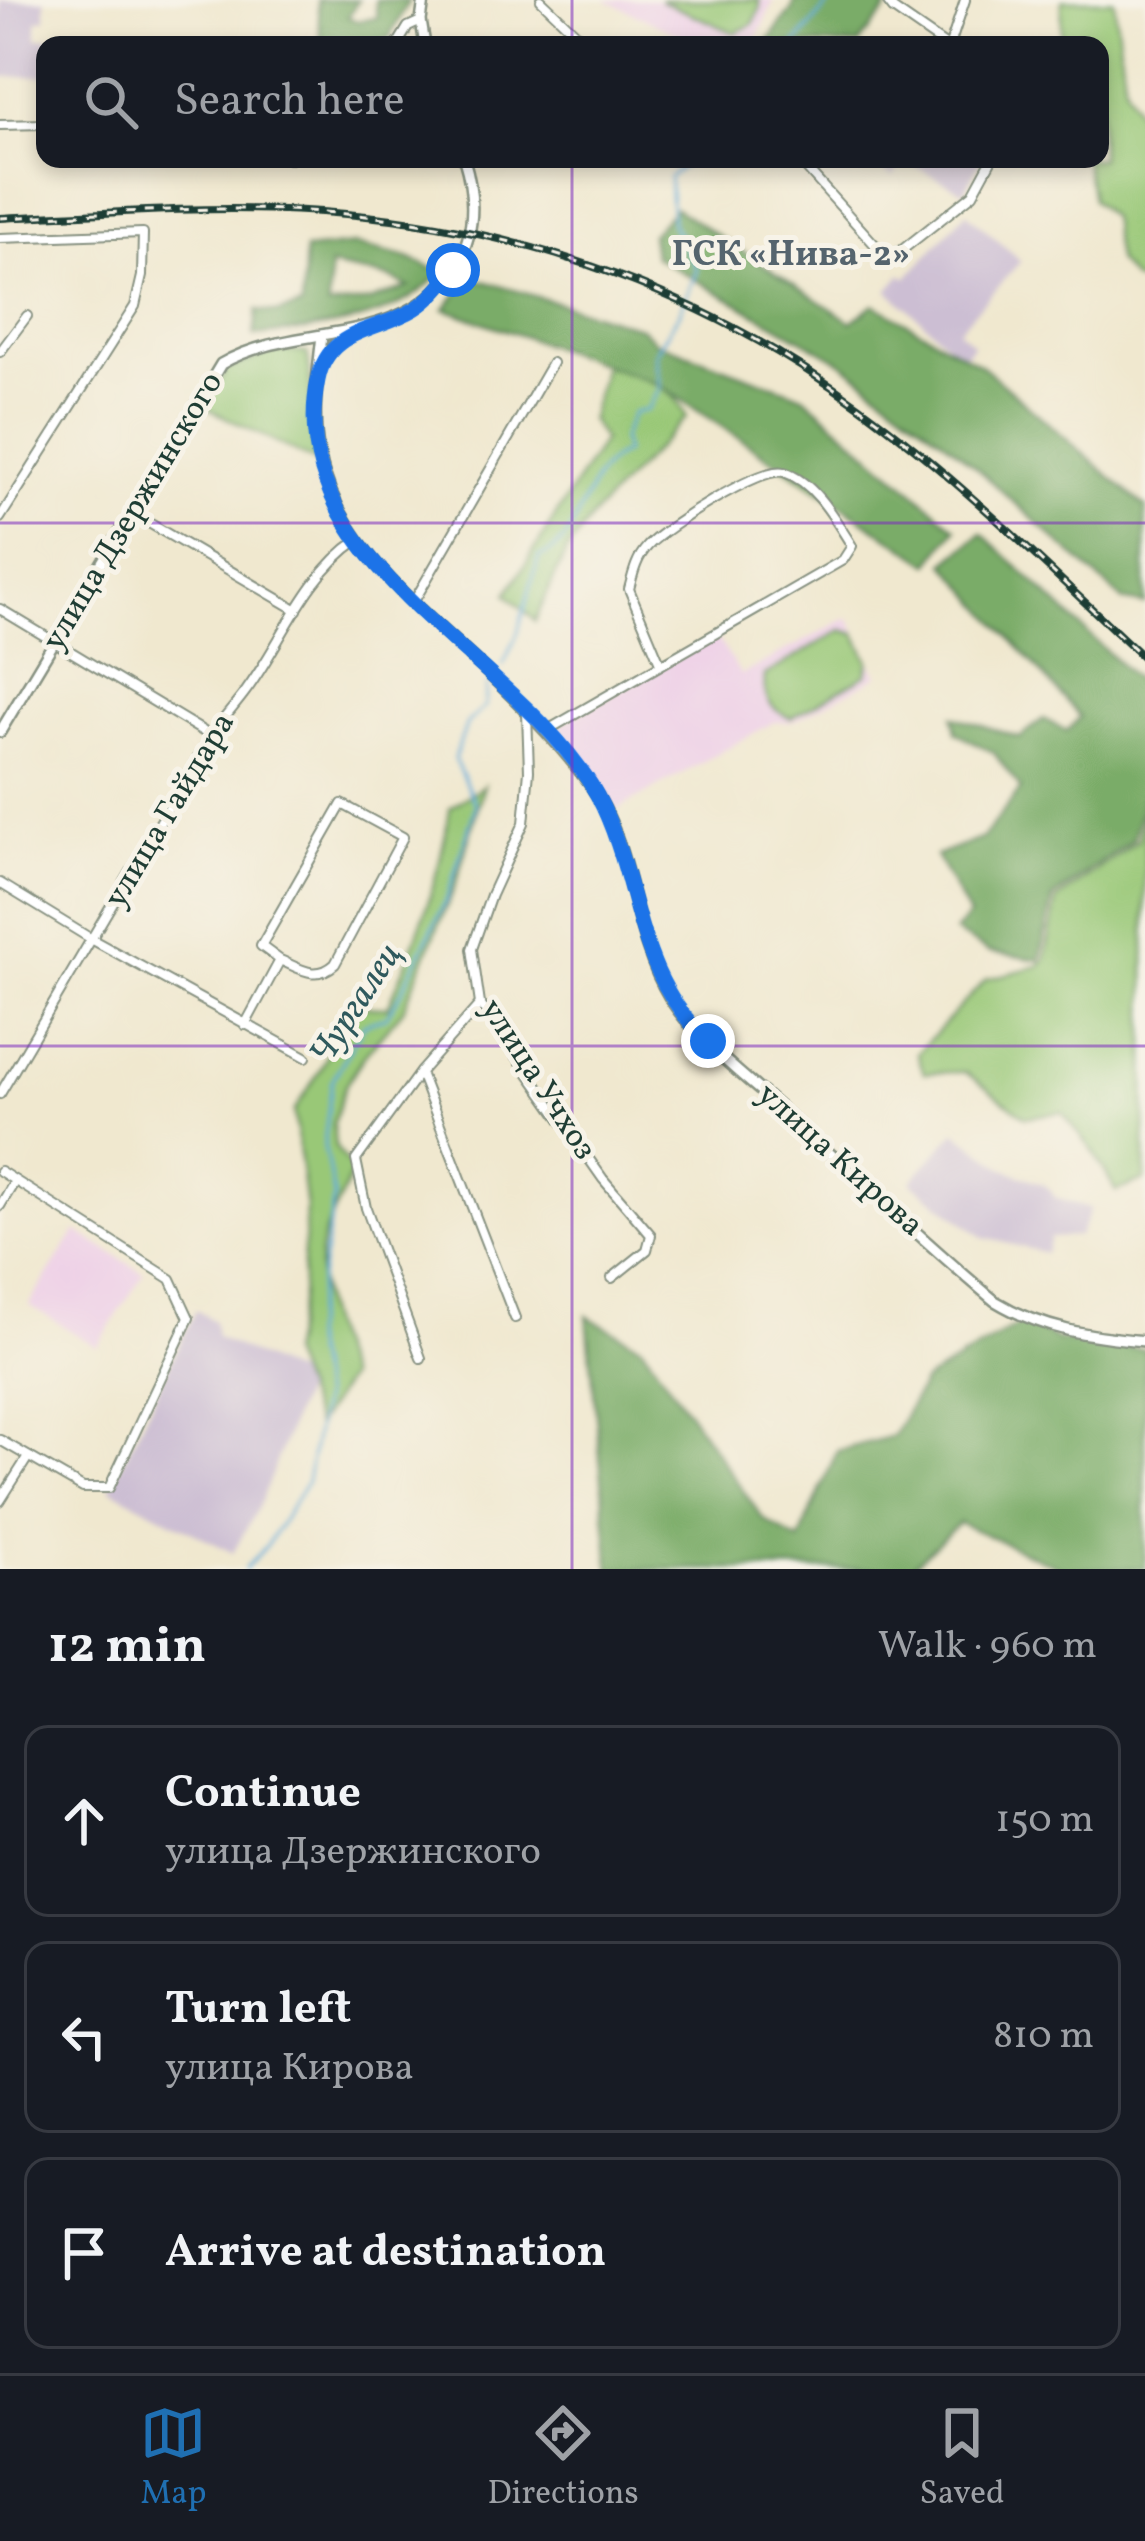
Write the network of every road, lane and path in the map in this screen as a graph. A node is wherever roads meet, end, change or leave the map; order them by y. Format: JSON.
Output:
{"nodes":[{"id":1,"x":424,"y":0,"type":"edge"},
{"id":2,"x":541,"y":0,"type":"edge"},
{"id":3,"x":886,"y":0,"type":"edge"},
{"id":4,"x":965,"y":0,"type":"edge"},
{"id":5,"x":421,"y":21,"type":"junction"},
{"id":6,"x":402,"y":36,"type":"edge"},
{"id":7,"x":424,"y":36,"type":"edge"},
{"id":8,"x":579,"y":36,"type":"edge"},
{"id":9,"x":933,"y":36,"type":"edge"},
{"id":10,"x":951,"y":36,"type":"edge"},
{"id":11,"x":0,"y":124,"type":"edge"},
{"id":12,"x":36,"y":124,"type":"edge"},
{"id":13,"x":466,"y":168,"type":"edge"},
{"id":14,"x":806,"y":168,"type":"edge"},
{"id":15,"x":987,"y":168,"type":"edge"},
{"id":16,"x":0,"y":238,"type":"edge"},
{"id":17,"x":27,"y":316,"type":"dead end"},
{"id":18,"x":364,"y":328,"type":"junction"},
{"id":19,"x":322,"y":335,"type":"junction"},
{"id":20,"x":298,"y":340,"type":"junction"},
{"id":21,"x":0,"y":352,"type":"edge"},
{"id":22,"x":320,"y":359,"type":"junction"},
{"id":23,"x":552,"y":363,"type":"dead end"},
{"id":24,"x":318,"y":380,"type":"junction"},
{"id":25,"x":132,"y":513,"type":"junction"},
{"id":26,"x":0,"y":518,"type":"edge"},
{"id":27,"x":358,"y":540,"type":"junction"},
{"id":28,"x":413,"y":605,"type":"junction"},
{"id":29,"x":0,"y":610,"type":"edge"},
{"id":30,"x":297,"y":610,"type":"junction"},
{"id":31,"x":55,"y":645,"type":"junction"},
{"id":32,"x":660,"y":663,"type":"junction"},
{"id":33,"x":527,"y":711,"type":"junction"},
{"id":34,"x":546,"y":730,"type":"junction"},
{"id":35,"x":0,"y":732,"type":"edge"},
{"id":36,"x":211,"y":736,"type":"junction"},
{"id":37,"x":0,"y":884,"type":"edge"},
{"id":38,"x":92,"y":940,"type":"junction"},
{"id":39,"x":280,"y":960,"type":"junction"},
{"id":40,"x":480,"y":1004,"type":"junction"},
{"id":41,"x":245,"y":1024,"type":"junction"},
{"id":42,"x":306,"y":1058,"type":"dead end"},
{"id":43,"x":420,"y":1072,"type":"junction"},
{"id":44,"x":0,"y":1094,"type":"edge"},
{"id":45,"x":0,"y":1171,"type":"edge"},
{"id":46,"x":15,"y":1181,"type":"junction"},
{"id":47,"x":0,"y":1206,"type":"edge"},
{"id":48,"x":612,"y":1278,"type":"dead end"},
{"id":49,"x":515,"y":1318,"type":"dead end"},
{"id":50,"x":1145,"y":1341,"type":"edge"},
{"id":51,"x":421,"y":1358,"type":"dead end"},
{"id":52,"x":0,"y":1440,"type":"edge"},
{"id":53,"x":28,"y":1457,"type":"junction"},
{"id":54,"x":0,"y":1501,"type":"edge"}],
"edges":[{"from":1,"to":5,"type":"main road"},
{"from":2,"to":8,"type":"street"},
{"from":3,"to":9,"type":"street"},
{"from":4,"to":10,"type":"street"},
{"from":5,"to":6,"type":"street"},
{"from":5,"to":7,"type":"main road"},
{"from":11,"to":12,"type":"street"},
{"from":13,"to":18,"type":"main road","name":"улица Дзержинского"},
{"from":14,"to":15,"type":"street"},
{"from":16,"to":26,"type":"street"},
{"from":17,"to":21,"type":"street"},
{"from":18,"to":19,"type":"main road","name":"улица Дзержинского"},
{"from":18,"to":24,"type":"main road"},
{"from":19,"to":20,"type":"main road","name":"улица Дзержинского"},
{"from":19,"to":22,"type":"main road","name":"улица Кирова"},
{"from":20,"to":22,"type":"main road"},
{"from":20,"to":25,"type":"main road","name":"улица Дзержинского"},
{"from":22,"to":24,"type":"main road","name":"улица Кирова"},
{"from":23,"to":28,"type":"street"},
{"from":24,"to":27,"type":"main road","name":"улица Кирова"},
{"from":25,"to":30,"type":"street"},
{"from":25,"to":31,"type":"main road","name":"улица Дзержинского"},
{"from":27,"to":28,"type":"main road","name":"улица Кирова"},
{"from":27,"to":30,"type":"street","name":"улица Гайдара"},
{"from":28,"to":33,"type":"main road","name":"улица Кирова"},
{"from":29,"to":31,"type":"street"},
{"from":30,"to":36,"type":"street","name":"улица Гайдара"},
{"from":31,"to":35,"type":"main road","name":"улица Дзержинского"},
{"from":31,"to":36,"type":"street"},
{"from":32,"to":32,"type":"street"},
{"from":32,"to":34,"type":"street"},
{"from":33,"to":34,"type":"main road","name":"улица Кирова"},
{"from":33,"to":40,"type":"street","name":"улица Учхоз"},
{"from":34,"to":50,"type":"main road","name":"улица Кирова"},
{"from":36,"to":38,"type":"street","name":"улица Гайдара"},
{"from":37,"to":38,"type":"street"},
{"from":38,"to":41,"type":"street"},
{"from":38,"to":44,"type":"street","name":"улица Гайдара"},
{"from":39,"to":39,"type":"street"},
{"from":39,"to":41,"type":"street"},
{"from":40,"to":43,"type":"street"},
{"from":40,"to":48,"type":"street","name":"улица Учхоз"},
{"from":41,"to":42,"type":"street"},
{"from":43,"to":49,"type":"street"},
{"from":43,"to":51,"type":"street"},
{"from":45,"to":46,"type":"street"},
{"from":46,"to":47,"type":"street"},
{"from":46,"to":53,"type":"street"},
{"from":52,"to":53,"type":"street"},
{"from":53,"to":54,"type":"street"}]}
